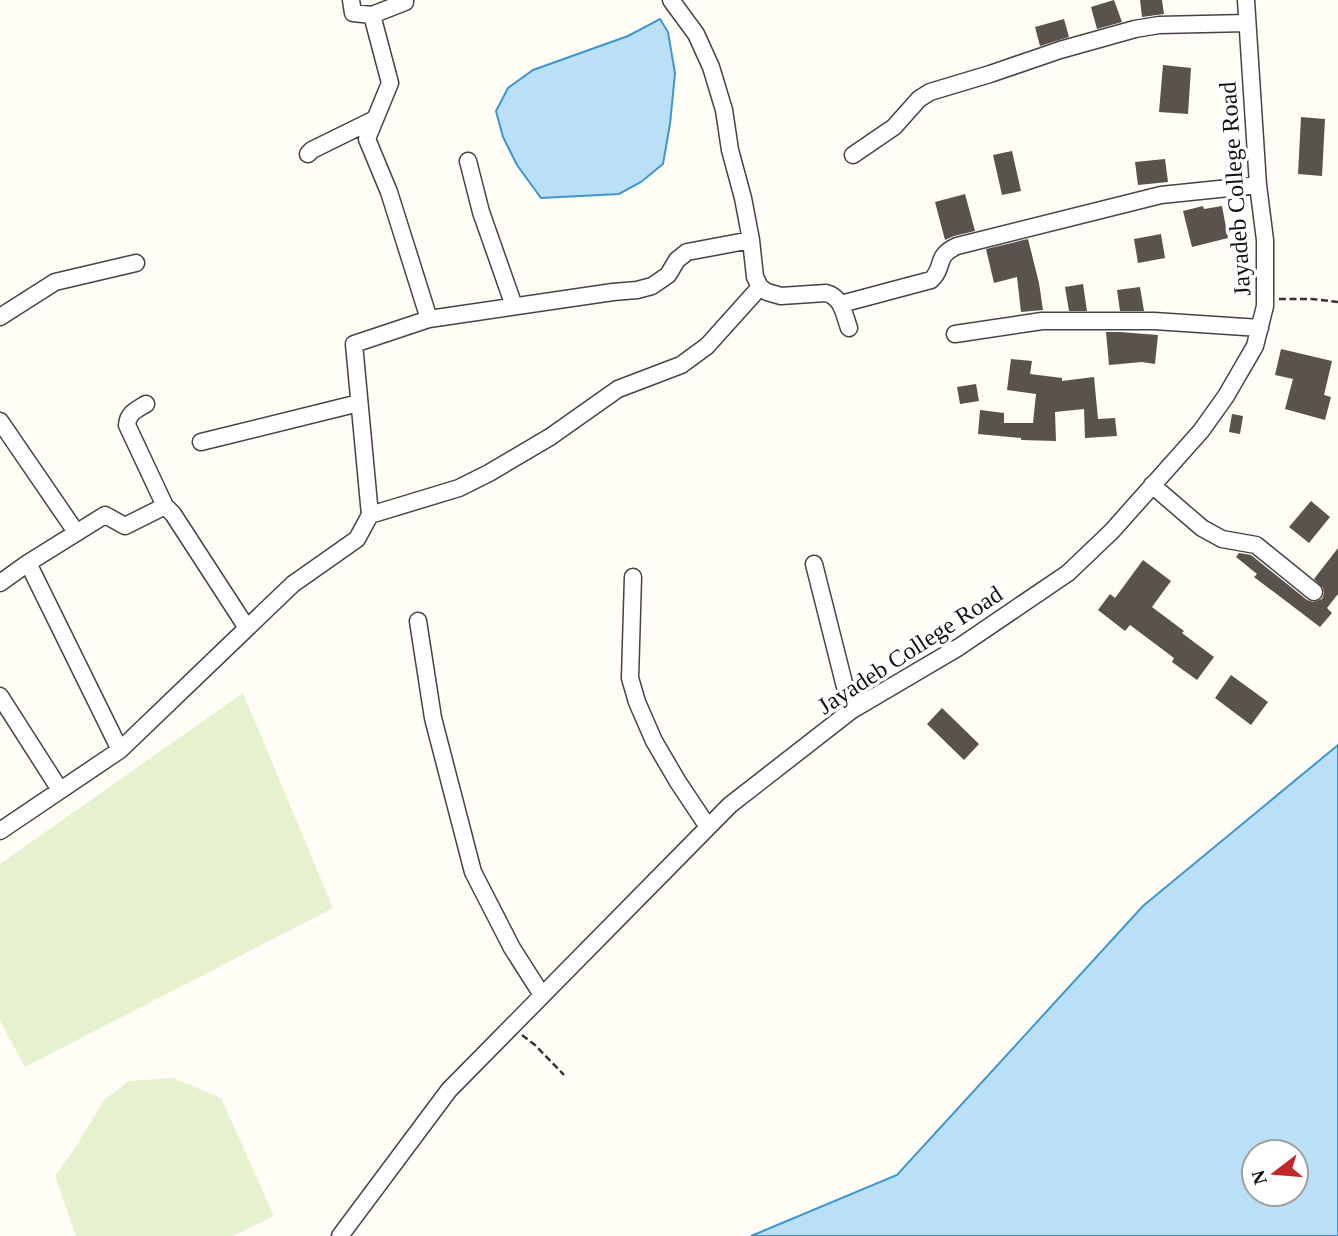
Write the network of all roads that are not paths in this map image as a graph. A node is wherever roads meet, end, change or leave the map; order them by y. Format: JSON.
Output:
{"nodes":[{"id":1,"x":351,"y":0,"type":"edge"},
{"id":2,"x":405,"y":0,"type":"edge"},
{"id":3,"x":671,"y":0,"type":"edge"},
{"id":4,"x":1246,"y":0,"type":"edge"},
{"id":5,"x":372,"y":15,"type":"junction"},
{"id":6,"x":1247,"y":23,"type":"junction"},
{"id":7,"x":375,"y":119,"type":"junction"},
{"id":8,"x":309,"y":154,"type":"dead end"},
{"id":9,"x":853,"y":155,"type":"dead end"},
{"id":10,"x":468,"y":161,"type":"dead end"},
{"id":11,"x":1258,"y":185,"type":"junction"},
{"id":12,"x":751,"y":240,"type":"junction"},
{"id":13,"x":136,"y":263,"type":"dead end"},
{"id":14,"x":760,"y":287,"type":"junction"},
{"id":15,"x":841,"y":304,"type":"junction"},
{"id":16,"x":514,"y":306,"type":"junction"},
{"id":17,"x":0,"y":317,"type":"edge"},
{"id":18,"x":429,"y":319,"type":"junction"},
{"id":19,"x":849,"y":328,"type":"dead end"},
{"id":20,"x":1260,"y":328,"type":"junction"},
{"id":21,"x":955,"y":334,"type":"dead end"},
{"id":22,"x":359,"y":403,"type":"junction"},
{"id":23,"x":146,"y":404,"type":"dead end"},
{"id":24,"x":0,"y":421,"type":"edge"},
{"id":25,"x":201,"y":442,"type":"dead end"},
{"id":26,"x":1152,"y":485,"type":"junction"},
{"id":27,"x":165,"y":506,"type":"junction"},
{"id":28,"x":370,"y":515,"type":"junction"},
{"id":29,"x":76,"y":532,"type":"junction"},
{"id":30,"x":28,"y":563,"type":"junction"},
{"id":31,"x":814,"y":564,"type":"dead end"},
{"id":32,"x":633,"y":577,"type":"dead end"},
{"id":33,"x":0,"y":583,"type":"edge"},
{"id":34,"x":1314,"y":593,"type":"dead end"},
{"id":35,"x":418,"y":621,"type":"dead end"},
{"id":36,"x":247,"y":628,"type":"junction"},
{"id":37,"x":0,"y":696,"type":"edge"},
{"id":38,"x":852,"y":709,"type":"junction"},
{"id":39,"x":120,"y":750,"type":"junction"},
{"id":40,"x":60,"y":790,"type":"junction"},
{"id":41,"x":708,"y":827,"type":"junction"},
{"id":42,"x":0,"y":831,"type":"edge"},
{"id":43,"x":542,"y":995,"type":"junction"},
{"id":44,"x":340,"y":1236,"type":"edge"}],
"edges":[{"from":1,"to":5,"type":"street"},
{"from":2,"to":5,"type":"street"},
{"from":3,"to":12,"type":"street"},
{"from":4,"to":6,"type":"street","name":"Jayadeb College Road"},
{"from":5,"to":7,"type":"street"},
{"from":6,"to":9,"type":"street"},
{"from":6,"to":11,"type":"street","name":"Jayadeb College Road"},
{"from":7,"to":8,"type":"street"},
{"from":7,"to":18,"type":"street"},
{"from":10,"to":16,"type":"street"},
{"from":11,"to":15,"type":"street"},
{"from":11,"to":20,"type":"street","name":"Jayadeb College Road"},
{"from":12,"to":14,"type":"street"},
{"from":12,"to":16,"type":"street"},
{"from":13,"to":17,"type":"street"},
{"from":14,"to":15,"type":"street"},
{"from":14,"to":28,"type":"street"},
{"from":15,"to":19,"type":"street"},
{"from":16,"to":18,"type":"street"},
{"from":18,"to":22,"type":"street"},
{"from":20,"to":21,"type":"street"},
{"from":20,"to":26,"type":"street","name":"Jayadeb College Road"},
{"from":22,"to":25,"type":"street"},
{"from":22,"to":28,"type":"street"},
{"from":23,"to":27,"type":"street"},
{"from":24,"to":29,"type":"street"},
{"from":26,"to":34,"type":"street"},
{"from":26,"to":38,"type":"street","name":"Jayadeb College Road"},
{"from":27,"to":29,"type":"street"},
{"from":27,"to":36,"type":"street"},
{"from":28,"to":36,"type":"street"},
{"from":29,"to":30,"type":"street"},
{"from":30,"to":33,"type":"street"},
{"from":30,"to":39,"type":"street"},
{"from":31,"to":38,"type":"street"},
{"from":32,"to":41,"type":"street"},
{"from":35,"to":43,"type":"street"},
{"from":36,"to":39,"type":"street"},
{"from":37,"to":40,"type":"street"},
{"from":38,"to":41,"type":"street","name":"Jayadeb College Road"},
{"from":39,"to":40,"type":"street"},
{"from":40,"to":42,"type":"street"},
{"from":41,"to":43,"type":"street","name":"Jayadeb College Road"},
{"from":43,"to":44,"type":"street","name":"Jayadeb College Road"}]}
